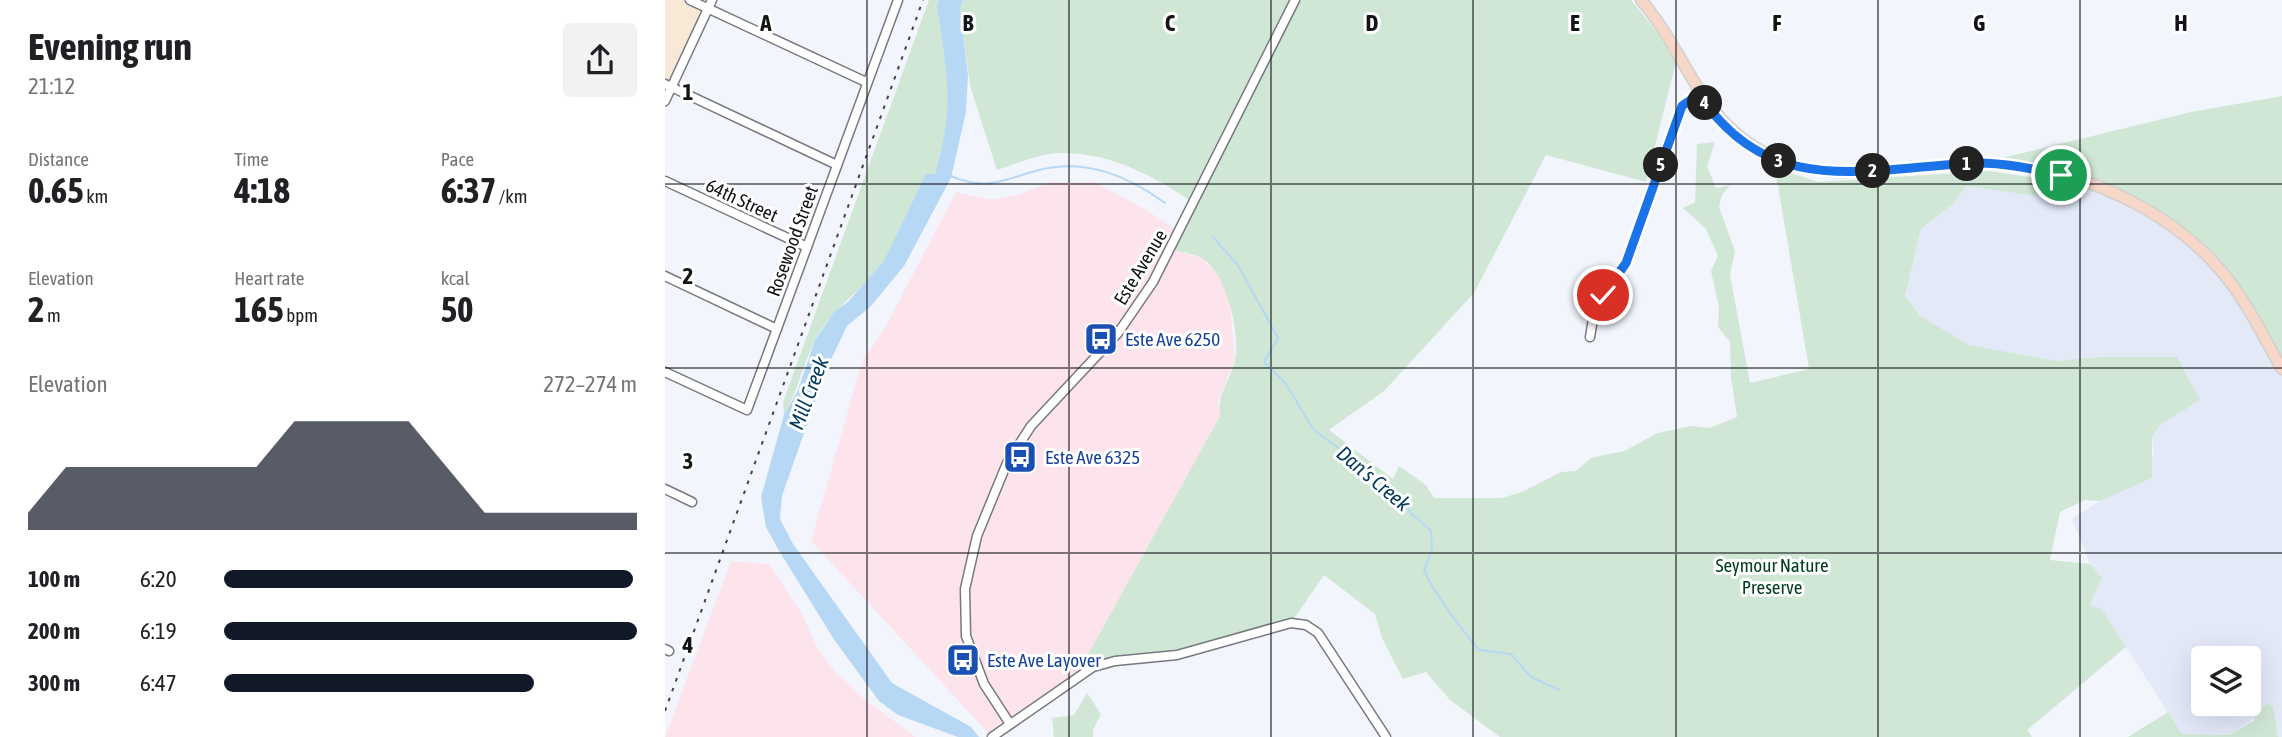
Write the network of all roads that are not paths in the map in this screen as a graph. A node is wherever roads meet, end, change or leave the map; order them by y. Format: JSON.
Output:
{"nodes":[{"id":1,"x":691,"y":0,"type":"edge"},
{"id":2,"x":1295,"y":0,"type":"edge"},
{"id":3,"x":1641,"y":0,"type":"edge"},
{"id":4,"x":896,"y":1,"type":"edge"},
{"id":5,"x":710,"y":4,"type":"edge"},
{"id":6,"x":866,"y":82,"type":"junction"},
{"id":7,"x":668,"y":86,"type":"edge"},
{"id":8,"x":1699,"y":94,"type":"junction"},
{"id":9,"x":665,"y":101,"type":"edge"},
{"id":10,"x":837,"y":165,"type":"junction"},
{"id":11,"x":665,"y":181,"type":"edge"},
{"id":12,"x":807,"y":247,"type":"junction"},
{"id":13,"x":665,"y":276,"type":"edge"},
{"id":14,"x":777,"y":329,"type":"junction"},
{"id":15,"x":1590,"y":337,"type":"dead end"},
{"id":16,"x":2282,"y":369,"type":"edge"},
{"id":17,"x":665,"y":372,"type":"edge"},
{"id":18,"x":665,"y":489,"type":"edge"},
{"id":19,"x":692,"y":502,"type":"dead end"},
{"id":20,"x":1010,"y":724,"type":"junction"},
{"id":21,"x":992,"y":737,"type":"edge"},
{"id":22,"x":1387,"y":737,"type":"edge"}],
"edges":[{"from":1,"to":5,"type":"street"},
{"from":2,"to":20,"type":"street","name":"Este Avenue"},
{"from":3,"to":8,"type":"main road"},
{"from":4,"to":6,"type":"street","name":"Rosewood Street"},
{"from":5,"to":6,"type":"street"},
{"from":5,"to":7,"type":"street"},
{"from":6,"to":10,"type":"street","name":"Rosewood Street"},
{"from":7,"to":9,"type":"street"},
{"from":7,"to":10,"type":"street"},
{"from":8,"to":15,"type":"street"},
{"from":8,"to":16,"type":"main road"},
{"from":10,"to":12,"type":"street","name":"Rosewood Street"},
{"from":11,"to":12,"type":"street","name":"64th Street"},
{"from":12,"to":14,"type":"street","name":"Rosewood Street"},
{"from":13,"to":14,"type":"street"},
{"from":14,"to":17,"type":"street","name":"Rosewood Street"},
{"from":18,"to":19,"type":"street"},
{"from":20,"to":21,"type":"street"},
{"from":20,"to":22,"type":"street"}]}
